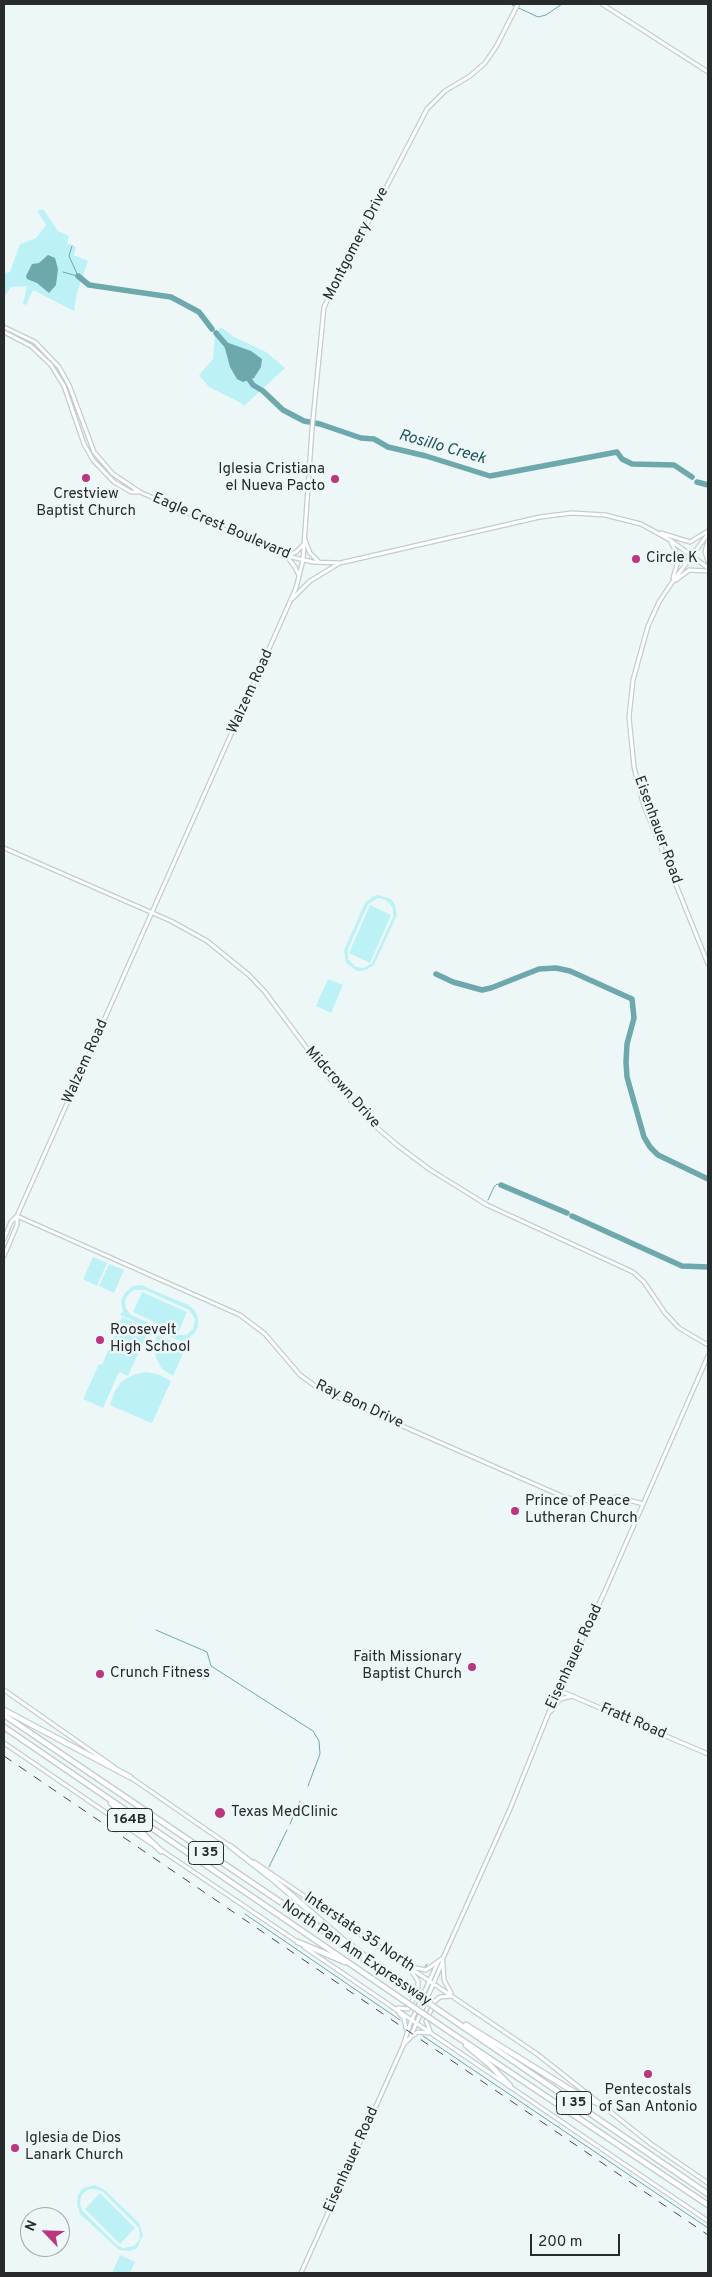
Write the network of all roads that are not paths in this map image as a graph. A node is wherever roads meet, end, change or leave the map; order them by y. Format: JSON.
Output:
{"nodes":[{"id":1,"x":518,"y":4,"type":"edge"},
{"id":2,"x":602,"y":4,"type":"edge"},
{"id":3,"x":708,"y":72,"type":"edge"},
{"id":4,"x":4,"y":327,"type":"edge"},
{"id":5,"x":4,"y":332,"type":"edge"},
{"id":6,"x":140,"y":492,"type":"junction"},
{"id":7,"x":656,"y":532,"type":"junction"},
{"id":8,"x":708,"y":533,"type":"edge"},
{"id":9,"x":670,"y":540,"type":"junction"},
{"id":10,"x":304,"y":541,"type":"junction"},
{"id":11,"x":708,"y":541,"type":"edge"},
{"id":12,"x":692,"y":556,"type":"junction"},
{"id":13,"x":287,"y":557,"type":"junction"},
{"id":14,"x":303,"y":560,"type":"junction"},
{"id":15,"x":708,"y":561,"type":"edge"},
{"id":16,"x":319,"y":563,"type":"junction"},
{"id":17,"x":340,"y":563,"type":"junction"},
{"id":18,"x":708,"y":569,"type":"edge"},
{"id":19,"x":299,"y":578,"type":"junction"},
{"id":20,"x":671,"y":584,"type":"junction"},
{"id":21,"x":290,"y":602,"type":"junction"},
{"id":22,"x":4,"y":848,"type":"edge"},
{"id":23,"x":152,"y":913,"type":"junction"},
{"id":24,"x":708,"y":964,"type":"edge"},
{"id":25,"x":17,"y":1216,"type":"junction"},
{"id":26,"x":4,"y":1239,"type":"edge"},
{"id":27,"x":4,"y":1256,"type":"edge"},
{"id":28,"x":708,"y":1344,"type":"edge"},
{"id":29,"x":708,"y":1356,"type":"edge"},
{"id":30,"x":643,"y":1504,"type":"junction"},
{"id":31,"x":4,"y":1690,"type":"edge"},
{"id":32,"x":558,"y":1690,"type":"junction"},
{"id":33,"x":573,"y":1696,"type":"junction"},
{"id":34,"x":4,"y":1710,"type":"edge"},
{"id":35,"x":4,"y":1715,"type":"edge"},
{"id":36,"x":547,"y":1718,"type":"junction"},
{"id":37,"x":4,"y":1727,"type":"edge"},
{"id":38,"x":4,"y":1743,"type":"edge"},
{"id":39,"x":708,"y":1754,"type":"edge"},
{"id":40,"x":130,"y":1777,"type":"junction"},
{"id":41,"x":97,"y":1790,"type":"junction"},
{"id":42,"x":230,"y":1846,"type":"junction"},
{"id":43,"x":161,"y":1851,"type":"junction"},
{"id":44,"x":298,"y":1942,"type":"junction"},
{"id":45,"x":443,"y":1960,"type":"junction"},
{"id":46,"x":438,"y":1961,"type":"junction"},
{"id":47,"x":354,"y":1966,"type":"junction"},
{"id":48,"x":408,"y":1966,"type":"junction"},
{"id":49,"x":429,"y":1981,"type":"junction"},
{"id":50,"x":434,"y":1984,"type":"junction"},
{"id":51,"x":410,"y":1990,"type":"junction"},
{"id":52,"x":452,"y":1996,"type":"junction"},
{"id":53,"x":392,"y":2005,"type":"junction"},
{"id":54,"x":439,"y":2010,"type":"junction"},
{"id":55,"x":412,"y":2020,"type":"junction"},
{"id":56,"x":416,"y":2024,"type":"junction"},
{"id":57,"x":431,"y":2033,"type":"junction"},
{"id":58,"x":406,"y":2035,"type":"junction"},
{"id":59,"x":456,"y":2036,"type":"junction"},
{"id":60,"x":410,"y":2038,"type":"junction"},
{"id":61,"x":403,"y":2046,"type":"junction"},
{"id":62,"x":510,"y":2086,"type":"junction"},
{"id":63,"x":602,"y":2105,"type":"junction"},
{"id":64,"x":708,"y":2183,"type":"edge"},
{"id":65,"x":708,"y":2194,"type":"edge"},
{"id":66,"x":708,"y":2206,"type":"edge"},
{"id":67,"x":708,"y":2220,"type":"edge"},
{"id":68,"x":301,"y":2273,"type":"edge"}],
"edges":[{"from":1,"to":10,"type":"main road","name":"Montgomery Drive"},
{"from":2,"to":3,"type":"main road"},
{"from":4,"to":6,"type":"main road","name":"Eagle Crest Boulevard"},
{"from":5,"to":6,"type":"main road","name":"Eagle Crest Boulevard"},
{"from":6,"to":13,"type":"main road","name":"Eagle Crest Boulevard"},
{"from":7,"to":8,"type":"main road"},
{"from":7,"to":9,"type":"main road"},
{"from":7,"to":17,"type":"main road"},
{"from":8,"to":12,"type":"main road"},
{"from":9,"to":12,"type":"main road"},
{"from":9,"to":20,"type":"main road"},
{"from":10,"to":13,"type":"main road"},
{"from":10,"to":14,"type":"main road","name":"Montgomery Drive"},
{"from":10,"to":16,"type":"main road"},
{"from":11,"to":15,"type":"main road"},
{"from":12,"to":18,"type":"main road"},
{"from":12,"to":20,"type":"main road","name":"Eisenhauer Road"},
{"from":13,"to":14,"type":"main road","name":"Eagle Crest Boulevard"},
{"from":13,"to":19,"type":"main road"},
{"from":14,"to":16,"type":"main road"},
{"from":14,"to":19,"type":"main road","name":"Walzem Road"},
{"from":16,"to":17,"type":"main road"},
{"from":17,"to":21,"type":"main road"},
{"from":18,"to":20,"type":"main road"},
{"from":19,"to":21,"type":"main road","name":"Walzem Road"},
{"from":20,"to":24,"type":"main road","name":"Eisenhauer Road"},
{"from":21,"to":23,"type":"main road","name":"Walzem Road"},
{"from":22,"to":23,"type":"main road","name":"Midcrown Drive"},
{"from":23,"to":25,"type":"main road","name":"Walzem Road"},
{"from":23,"to":28,"type":"main road","name":"Midcrown Drive"},
{"from":25,"to":26,"type":"main road","name":"Walzem Road"},
{"from":25,"to":27,"type":"main road","name":"Walzem Road"},
{"from":25,"to":30,"type":"main road","name":"Ray Bon Drive"},
{"from":29,"to":30,"type":"main road","name":"Eisenhauer Road"},
{"from":30,"to":32,"type":"main road","name":"Eisenhauer Road"},
{"from":31,"to":40,"type":"main road","name":"Interstate 35 North"},
{"from":32,"to":33,"type":"main road","name":"Fratt Road"},
{"from":32,"to":36,"type":"main road","name":"Eisenhauer Road"},
{"from":33,"to":36,"type":"main road"},
{"from":33,"to":39,"type":"main road","name":"Fratt Road"},
{"from":34,"to":40,"type":"highway"},
{"from":35,"to":51,"type":"highway","name":"North Pan Am Expressway","number":"I 35"},
{"from":36,"to":45,"type":"main road","name":"Eisenhauer Road"},
{"from":37,"to":41,"type":"highway","name":"North Pan Am Expressway","number":"I 35"},
{"from":38,"to":43,"type":"main road"},
{"from":40,"to":42,"type":"main road","name":"Interstate 35 North"},
{"from":41,"to":43,"type":"highway","number":"164B"},
{"from":41,"to":47,"type":"highway","name":"North Pan Am Expressway","number":"I 35"},
{"from":42,"to":48,"type":"main road","name":"Interstate 35 North"},
{"from":42,"to":51,"type":"highway"},
{"from":43,"to":44,"type":"main road"},
{"from":44,"to":47,"type":"highway"},
{"from":44,"to":53,"type":"main road"},
{"from":45,"to":46,"type":"main road","name":"Eisenhauer Road"},
{"from":45,"to":50,"type":"main road","name":"Eisenhauer Road"},
{"from":45,"to":52,"type":"main road"},
{"from":46,"to":48,"type":"main road"},
{"from":46,"to":49,"type":"main road","name":"Eisenhauer Road"},
{"from":47,"to":59,"type":"highway","name":"North Pan Am Expressway","number":"I 35","bridge":true},
{"from":48,"to":49,"type":"main road","name":"Interstate 35 North"},
{"from":48,"to":53,"type":"main road"},
{"from":49,"to":50,"type":"main road","name":"Interstate 35 North"},
{"from":49,"to":55,"type":"main road","name":"Eisenhauer Road"},
{"from":50,"to":52,"type":"main road","name":"Interstate 35 North"},
{"from":50,"to":56,"type":"main road","name":"Eisenhauer Road"},
{"from":51,"to":54,"type":"highway","name":"North Pan Am Expressway","number":"I 35","bridge":true},
{"from":52,"to":57,"type":"main road"},
{"from":52,"to":63,"type":"main road","name":"Interstate 35 North"},
{"from":53,"to":55,"type":"main road"},
{"from":53,"to":58,"type":"main road"},
{"from":54,"to":63,"type":"highway"},
{"from":54,"to":65,"type":"highway","name":"North Pan Am Expressway","number":"I 35"},
{"from":55,"to":56,"type":"main road"},
{"from":55,"to":58,"type":"main road","name":"Eisenhauer Road"},
{"from":56,"to":57,"type":"main road"},
{"from":56,"to":60,"type":"main road","name":"Eisenhauer Road"},
{"from":57,"to":60,"type":"main road"},
{"from":57,"to":62,"type":"main road"},
{"from":58,"to":61,"type":"main road","name":"Eisenhauer Road"},
{"from":59,"to":62,"type":"highway"},
{"from":59,"to":66,"type":"highway","name":"North Pan Am Expressway","number":"I 35"},
{"from":60,"to":61,"type":"main road","name":"Eisenhauer Road"},
{"from":61,"to":68,"type":"main road","name":"Eisenhauer Road"},
{"from":62,"to":67,"type":"main road"},
{"from":63,"to":64,"type":"main road","name":"Interstate 35 North"}]}
